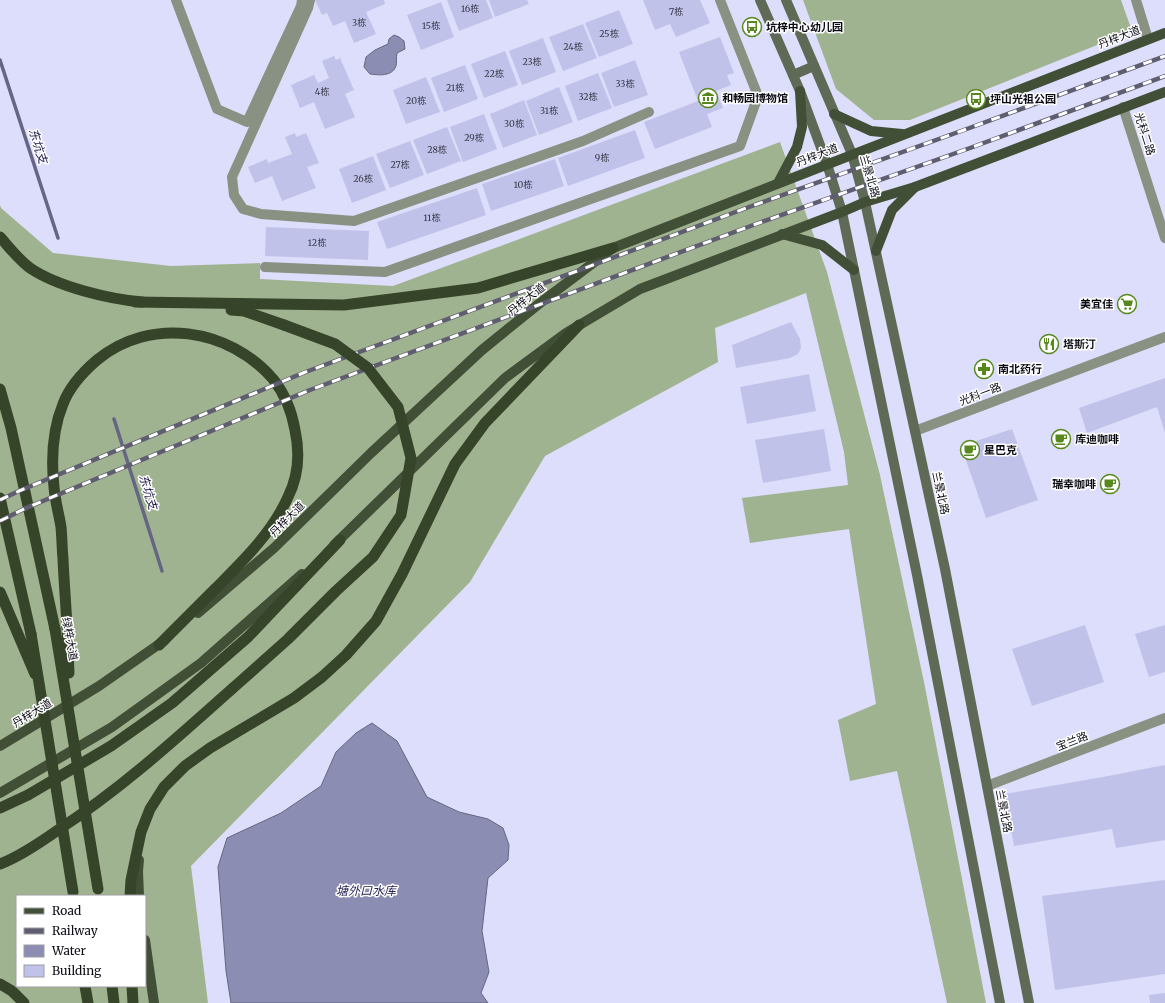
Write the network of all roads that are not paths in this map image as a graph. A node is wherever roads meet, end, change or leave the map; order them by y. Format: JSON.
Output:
{"nodes":[{"id":1,"x":176,"y":0,"type":"edge"},
{"id":2,"x":720,"y":0,"type":"edge"},
{"id":3,"x":760,"y":0,"type":"edge"},
{"id":4,"x":786,"y":0,"type":"edge"},
{"id":5,"x":1136,"y":0,"type":"edge"},
{"id":6,"x":304,"y":2,"type":"edge"},
{"id":7,"x":1165,"y":33,"type":"edge"},
{"id":8,"x":1148,"y":39,"type":"junction"},
{"id":9,"x":814,"y":66,"type":"junction"},
{"id":10,"x":793,"y":74,"type":"junction"},
{"id":11,"x":800,"y":91,"type":"junction"},
{"id":12,"x":1165,"y":92,"type":"edge"},
{"id":13,"x":1123,"y":107,"type":"junction"},
{"id":14,"x":649,"y":112,"type":"dead end"},
{"id":15,"x":834,"y":114,"type":"junction"},
{"id":16,"x":904,"y":134,"type":"junction"},
{"id":17,"x":852,"y":154,"type":"junction"},
{"id":18,"x":828,"y":164,"type":"junction"},
{"id":19,"x":778,"y":183,"type":"junction"},
{"id":20,"x":915,"y":187,"type":"junction"},
{"id":21,"x":865,"y":202,"type":"junction"},
{"id":22,"x":842,"y":212,"type":"junction"},
{"id":23,"x":782,"y":234,"type":"junction"},
{"id":24,"x":0,"y":237,"type":"edge"},
{"id":25,"x":1165,"y":238,"type":"edge"},
{"id":26,"x":613,"y":248,"type":"junction"},
{"id":27,"x":876,"y":251,"type":"junction"},
{"id":28,"x":265,"y":267,"type":"dead end"},
{"id":29,"x":854,"y":270,"type":"junction"},
{"id":30,"x":135,"y":302,"type":"junction"},
{"id":31,"x":579,"y":325,"type":"junction"},
{"id":32,"x":1165,"y":337,"type":"edge"},
{"id":33,"x":0,"y":389,"type":"edge"},
{"id":34,"x":915,"y":431,"type":"junction"},
{"id":35,"x":0,"y":498,"type":"edge"},
{"id":36,"x":340,"y":540,"type":"junction"},
{"id":37,"x":0,"y":592,"type":"edge"},
{"id":38,"x":159,"y":645,"type":"junction"},
{"id":39,"x":40,"y":687,"type":"junction"},
{"id":40,"x":70,"y":716,"type":"junction"},
{"id":41,"x":1165,"y":718,"type":"edge"},
{"id":42,"x":0,"y":746,"type":"edge"},
{"id":43,"x":987,"y":786,"type":"junction"},
{"id":44,"x":0,"y":793,"type":"edge"},
{"id":45,"x":0,"y":808,"type":"edge"},
{"id":46,"x":141,"y":832,"type":"junction"},
{"id":47,"x":0,"y":864,"type":"edge"},
{"id":48,"x":99,"y":893,"type":"edge"},
{"id":49,"x":73,"y":894,"type":"edge"},
{"id":50,"x":130,"y":895,"type":"edge"},
{"id":51,"x":139,"y":895,"type":"edge"},
{"id":52,"x":146,"y":947,"type":"edge"},
{"id":53,"x":0,"y":984,"type":"edge"},
{"id":54,"x":86,"y":987,"type":"edge"},
{"id":55,"x":112,"y":987,"type":"edge"},
{"id":56,"x":132,"y":987,"type":"edge"},
{"id":57,"x":24,"y":1003,"type":"edge"},
{"id":58,"x":88,"y":1003,"type":"edge"},
{"id":59,"x":114,"y":1003,"type":"edge"},
{"id":60,"x":133,"y":1003,"type":"edge"},
{"id":61,"x":154,"y":1003,"type":"edge"},
{"id":62,"x":1000,"y":1003,"type":"edge"},
{"id":63,"x":1029,"y":1003,"type":"edge"}],
"edges":[{"from":1,"to":6,"type":"street"},
{"from":2,"to":28,"type":"street"},
{"from":3,"to":10,"type":"main road"},
{"from":4,"to":9,"type":"main road","name":"兰景北路"},
{"from":5,"to":8,"type":"street"},
{"from":6,"to":14,"type":"street"},
{"from":7,"to":8,"type":"main road","name":"丹梓大道"},
{"from":8,"to":16,"type":"main road","name":"丹梓大道"},
{"from":9,"to":10,"type":"main road"},
{"from":9,"to":15,"type":"main road","name":"兰景北路"},
{"from":10,"to":11,"type":"main road"},
{"from":11,"to":18,"type":"main road"},
{"from":11,"to":19,"type":"main road"},
{"from":12,"to":13,"type":"main road"},
{"from":13,"to":20,"type":"main road"},
{"from":13,"to":25,"type":"street","name":"光科二路"},
{"from":15,"to":16,"type":"main road"},
{"from":15,"to":17,"type":"main road","name":"兰景北路"},
{"from":16,"to":17,"type":"main road","name":"丹梓大道"},
{"from":17,"to":18,"type":"main road","name":"丹梓大道"},
{"from":17,"to":21,"type":"main road","name":"兰景北路"},
{"from":18,"to":19,"type":"main road","name":"丹梓大道"},
{"from":18,"to":22,"type":"main road"},
{"from":19,"to":26,"type":"main road","name":"丹梓大道"},
{"from":20,"to":21,"type":"main road"},
{"from":20,"to":27,"type":"main road"},
{"from":21,"to":22,"type":"main road"},
{"from":21,"to":27,"type":"main road","name":"兰景北路"},
{"from":22,"to":23,"type":"main road"},
{"from":22,"to":29,"type":"main road"},
{"from":23,"to":29,"type":"main road"},
{"from":23,"to":31,"type":"main road"},
{"from":24,"to":30,"type":"highway"},
{"from":26,"to":30,"type":"highway"},
{"from":26,"to":38,"type":"main road","name":"丹梓大道"},
{"from":27,"to":34,"type":"main road","name":"兰景北路"},
{"from":29,"to":62,"type":"main road"},
{"from":30,"to":47,"type":"highway","bridge":true},
{"from":31,"to":36,"type":"main road"},
{"from":31,"to":46,"type":"highway"},
{"from":32,"to":34,"type":"street","name":"光科一路"},
{"from":33,"to":40,"type":"highway","name":"绿梓大道","bridge":true},
{"from":34,"to":43,"type":"main road","name":"兰景北路"},
{"from":35,"to":39,"type":"highway","bridge":true},
{"from":36,"to":44,"type":"main road"},
{"from":36,"to":45,"type":"highway"},
{"from":37,"to":39,"type":"highway","bridge":true},
{"from":38,"to":40,"type":"highway","bridge":true},
{"from":38,"to":42,"type":"main road","name":"丹梓大道"},
{"from":39,"to":49,"type":"highway","bridge":true},
{"from":40,"to":48,"type":"highway","name":"绿梓大道","bridge":true},
{"from":41,"to":43,"type":"street","name":"宝兰路"},
{"from":43,"to":63,"type":"main road","name":"兰景北路"},
{"from":46,"to":50,"type":"highway"},
{"from":46,"to":51,"type":"main road"},
{"from":52,"to":61,"type":"main road"},
{"from":53,"to":57,"type":"highway"},
{"from":54,"to":58,"type":"highway"},
{"from":55,"to":59,"type":"highway"},
{"from":56,"to":60,"type":"highway"}]}
